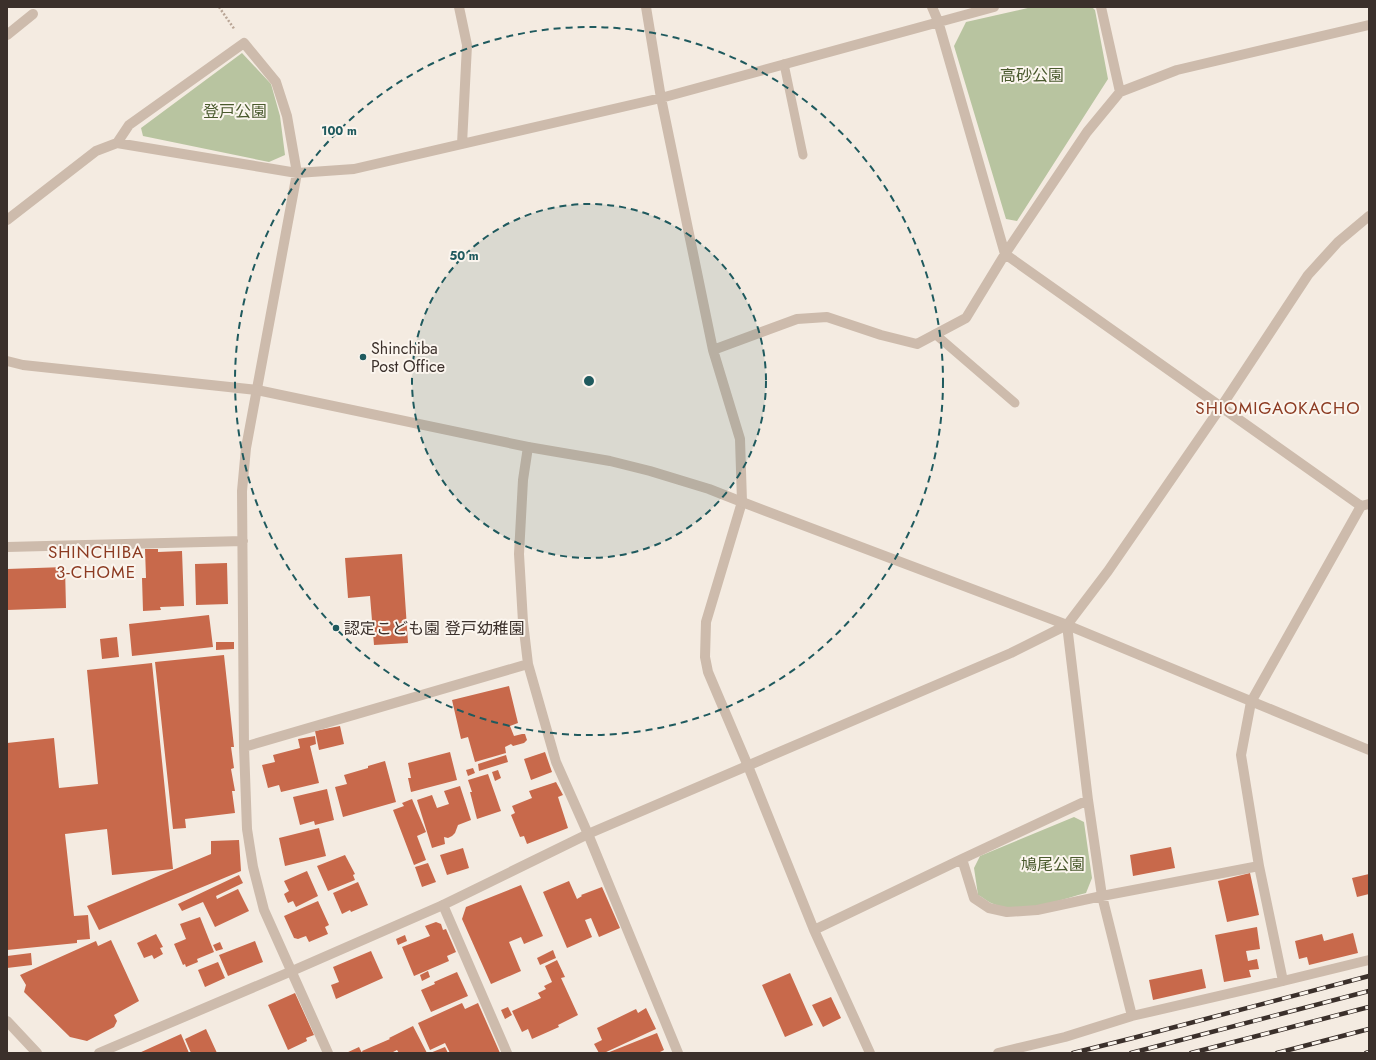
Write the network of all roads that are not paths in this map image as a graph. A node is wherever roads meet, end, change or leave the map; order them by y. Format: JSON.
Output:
{"nodes":[{"id":1,"x":459,"y":7,"type":"edge"},
{"id":2,"x":646,"y":7,"type":"edge"},
{"id":3,"x":932,"y":7,"type":"edge"},
{"id":4,"x":994,"y":7,"type":"edge"},
{"id":5,"x":1100,"y":7,"type":"edge"},
{"id":6,"x":33,"y":14,"type":"dead end"},
{"id":7,"x":938,"y":21,"type":"junction"},
{"id":8,"x":1369,"y":25,"type":"edge"},
{"id":9,"x":7,"y":35,"type":"edge"},
{"id":10,"x":784,"y":64,"type":"junction"},
{"id":11,"x":1120,"y":92,"type":"junction"},
{"id":12,"x":661,"y":98,"type":"junction"},
{"id":13,"x":117,"y":143,"type":"junction"},
{"id":14,"x":462,"y":144,"type":"junction"},
{"id":15,"x":803,"y":155,"type":"dead end"},
{"id":16,"x":297,"y":173,"type":"junction"},
{"id":17,"x":1369,"y":216,"type":"edge"},
{"id":18,"x":7,"y":220,"type":"edge"},
{"id":19,"x":1005,"y":254,"type":"junction"},
{"id":20,"x":935,"y":334,"type":"junction"},
{"id":21,"x":713,"y":350,"type":"junction"},
{"id":22,"x":7,"y":361,"type":"edge"},
{"id":23,"x":257,"y":390,"type":"junction"},
{"id":24,"x":1015,"y":403,"type":"dead end"},
{"id":25,"x":1220,"y":407,"type":"junction"},
{"id":26,"x":528,"y":447,"type":"junction"},
{"id":27,"x":742,"y":502,"type":"junction"},
{"id":28,"x":1365,"y":505,"type":"edge"},
{"id":29,"x":243,"y":541,"type":"junction"},
{"id":30,"x":7,"y":547,"type":"edge"},
{"id":31,"x":1067,"y":625,"type":"junction"},
{"id":32,"x":528,"y":664,"type":"junction"},
{"id":33,"x":1251,"y":702,"type":"junction"},
{"id":34,"x":244,"y":746,"type":"junction"},
{"id":35,"x":1369,"y":750,"type":"edge"},
{"id":36,"x":748,"y":766,"type":"junction"},
{"id":37,"x":1088,"y":800,"type":"junction"},
{"id":38,"x":588,"y":834,"type":"junction"},
{"id":39,"x":962,"y":859,"type":"junction"},
{"id":40,"x":1259,"y":866,"type":"junction"},
{"id":41,"x":1102,"y":896,"type":"junction"},
{"id":42,"x":443,"y":905,"type":"junction"},
{"id":43,"x":814,"y":930,"type":"junction"},
{"id":44,"x":1369,"y":960,"type":"edge"},
{"id":45,"x":292,"y":971,"type":"junction"},
{"id":46,"x":1283,"y":982,"type":"junction"},
{"id":47,"x":1132,"y":1016,"type":"junction"},
{"id":48,"x":7,"y":1022,"type":"edge"},
{"id":49,"x":37,"y":1053,"type":"edge"},
{"id":50,"x":99,"y":1053,"type":"edge"},
{"id":51,"x":328,"y":1053,"type":"edge"},
{"id":52,"x":507,"y":1053,"type":"edge"},
{"id":53,"x":678,"y":1053,"type":"edge"},
{"id":54,"x":870,"y":1053,"type":"edge"},
{"id":55,"x":998,"y":1053,"type":"edge"}],
"edges":[{"from":1,"to":14,"type":"street"},
{"from":2,"to":12,"type":"street"},
{"from":3,"to":7,"type":"street"},
{"from":4,"to":7,"type":"street"},
{"from":5,"to":11,"type":"street"},
{"from":6,"to":9,"type":"street"},
{"from":7,"to":10,"type":"street"},
{"from":7,"to":19,"type":"street"},
{"from":8,"to":11,"type":"street"},
{"from":10,"to":12,"type":"street"},
{"from":10,"to":15,"type":"lane"},
{"from":11,"to":19,"type":"street"},
{"from":12,"to":14,"type":"street"},
{"from":12,"to":21,"type":"street"},
{"from":13,"to":16,"type":"street"},
{"from":13,"to":16,"type":"street"},
{"from":13,"to":18,"type":"street"},
{"from":14,"to":16,"type":"street"},
{"from":16,"to":23,"type":"street"},
{"from":17,"to":25,"type":"street"},
{"from":19,"to":20,"type":"street"},
{"from":19,"to":25,"type":"street"},
{"from":20,"to":21,"type":"street"},
{"from":20,"to":24,"type":"lane"},
{"from":21,"to":27,"type":"street"},
{"from":22,"to":23,"type":"street"},
{"from":23,"to":26,"type":"street"},
{"from":23,"to":29,"type":"street"},
{"from":25,"to":28,"type":"street"},
{"from":25,"to":31,"type":"street"},
{"from":26,"to":27,"type":"street"},
{"from":26,"to":32,"type":"street"},
{"from":27,"to":31,"type":"street"},
{"from":27,"to":36,"type":"street"},
{"from":28,"to":33,"type":"street"},
{"from":29,"to":30,"type":"street"},
{"from":29,"to":34,"type":"street"},
{"from":31,"to":33,"type":"street"},
{"from":31,"to":36,"type":"street"},
{"from":31,"to":37,"type":"street"},
{"from":32,"to":34,"type":"street"},
{"from":32,"to":38,"type":"street"},
{"from":33,"to":35,"type":"street"},
{"from":33,"to":40,"type":"street"},
{"from":34,"to":45,"type":"street"},
{"from":36,"to":38,"type":"street"},
{"from":36,"to":43,"type":"street"},
{"from":37,"to":39,"type":"street"},
{"from":37,"to":41,"type":"street"},
{"from":38,"to":42,"type":"street"},
{"from":38,"to":53,"type":"street"},
{"from":39,"to":41,"type":"street"},
{"from":39,"to":43,"type":"street"},
{"from":40,"to":41,"type":"street"},
{"from":40,"to":46,"type":"street"},
{"from":41,"to":47,"type":"street"},
{"from":42,"to":45,"type":"street"},
{"from":42,"to":52,"type":"street"},
{"from":43,"to":54,"type":"street"},
{"from":44,"to":46,"type":"street"},
{"from":45,"to":50,"type":"street"},
{"from":45,"to":51,"type":"street"},
{"from":46,"to":47,"type":"street"},
{"from":47,"to":55,"type":"street"},
{"from":48,"to":49,"type":"street"}]}
